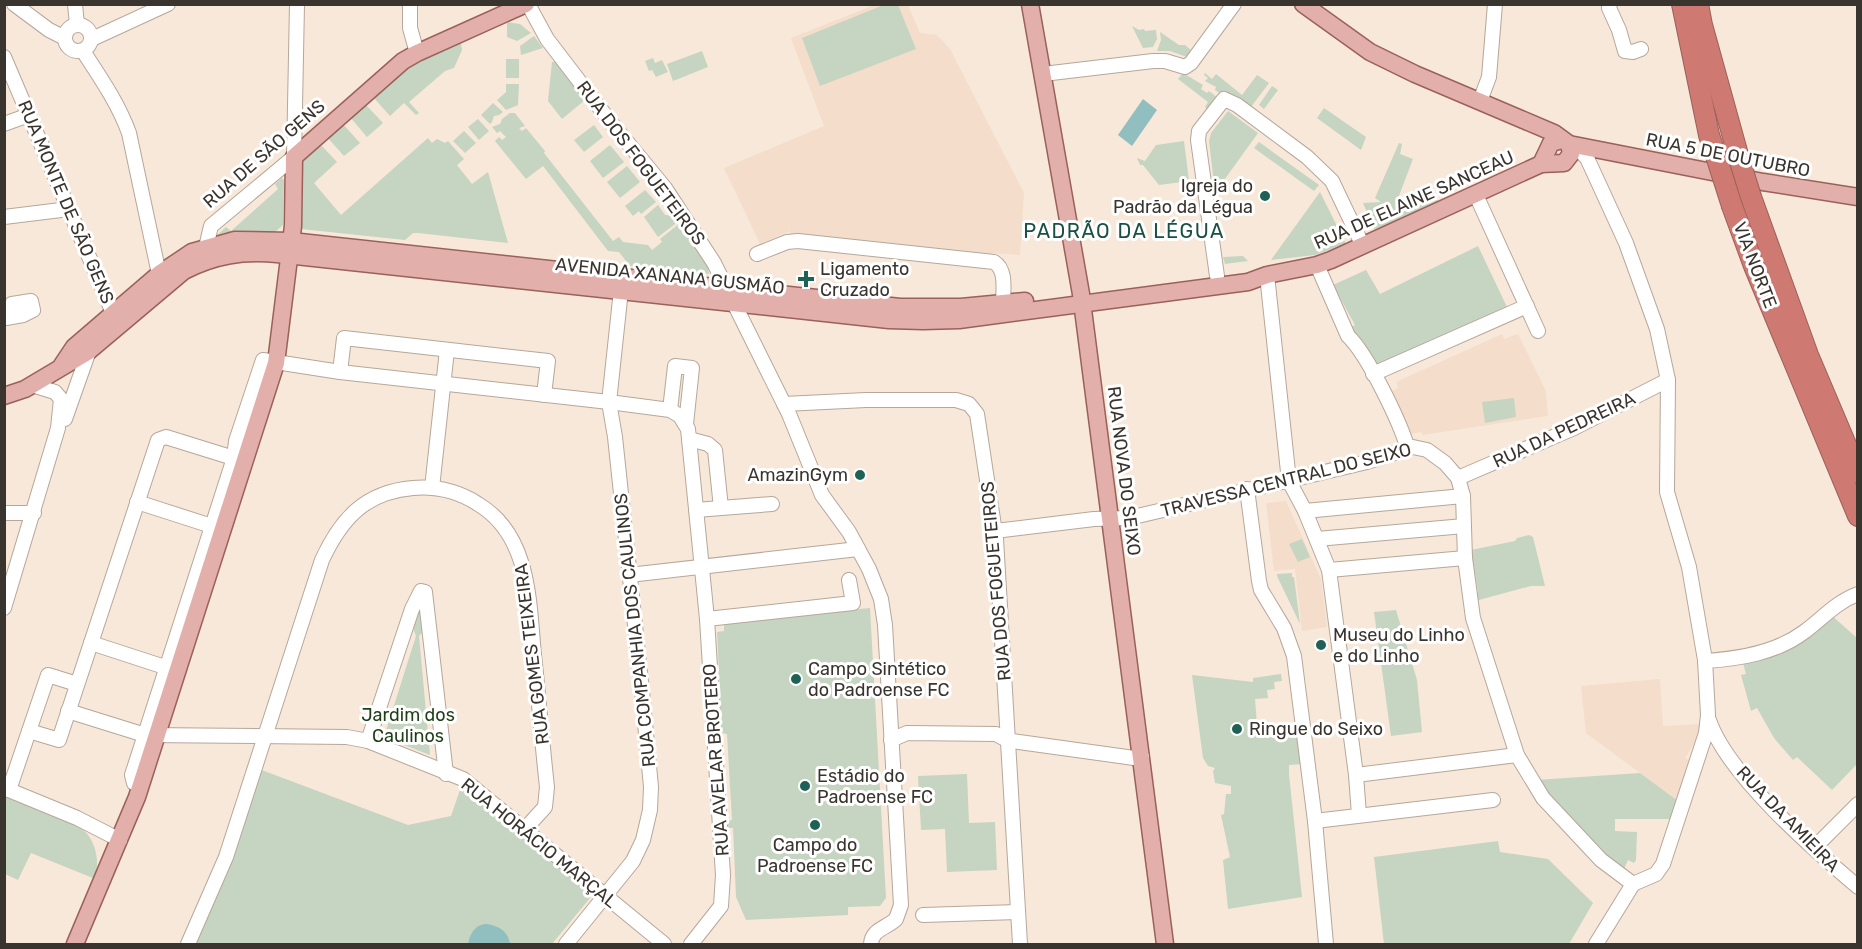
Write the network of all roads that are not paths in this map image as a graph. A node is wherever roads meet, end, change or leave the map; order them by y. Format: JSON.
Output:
{"nodes":[{"id":1,"x":14,"y":4,"type":"edge"},
{"id":2,"x":75,"y":4,"type":"edge"},
{"id":3,"x":168,"y":4,"type":"edge"},
{"id":4,"x":297,"y":4,"type":"edge"},
{"id":5,"x":410,"y":4,"type":"edge"},
{"id":6,"x":527,"y":4,"type":"edge"},
{"id":7,"x":1030,"y":4,"type":"edge"},
{"id":8,"x":1234,"y":4,"type":"edge"},
{"id":9,"x":1303,"y":4,"type":"edge"},
{"id":10,"x":1495,"y":4,"type":"edge"},
{"id":11,"x":1610,"y":4,"type":"edge"},
{"id":12,"x":1682,"y":4,"type":"edge"},
{"id":13,"x":1698,"y":4,"type":"edge"},
{"id":14,"x":77,"y":25,"type":"junction"},
{"id":15,"x":65,"y":38,"type":"junction"},
{"id":16,"x":92,"y":39,"type":"junction"},
{"id":17,"x":1641,"y":49,"type":"dead end"},
{"id":18,"x":83,"y":51,"type":"junction"},
{"id":19,"x":417,"y":53,"type":"junction"},
{"id":20,"x":4,"y":57,"type":"edge"},
{"id":21,"x":1043,"y":74,"type":"junction"},
{"id":22,"x":1480,"y":101,"type":"junction"},
{"id":23,"x":30,"y":115,"type":"junction"},
{"id":24,"x":4,"y":124,"type":"edge"},
{"id":25,"x":1562,"y":149,"type":"junction"},
{"id":26,"x":294,"y":157,"type":"junction"},
{"id":27,"x":1476,"y":195,"type":"junction"},
{"id":28,"x":1857,"y":197,"type":"edge"},
{"id":29,"x":61,"y":210,"type":"dead end"},
{"id":30,"x":4,"y":217,"type":"edge"},
{"id":31,"x":1363,"y":246,"type":"junction"},
{"id":32,"x":291,"y":248,"type":"junction"},
{"id":33,"x":207,"y":253,"type":"junction"},
{"id":34,"x":757,"y":254,"type":"dead end"},
{"id":35,"x":1317,"y":265,"type":"junction"},
{"id":36,"x":1267,"y":275,"type":"junction"},
{"id":37,"x":1217,"y":276,"type":"junction"},
{"id":38,"x":163,"y":279,"type":"junction"},
{"id":39,"x":621,"y":290,"type":"junction"},
{"id":40,"x":730,"y":295,"type":"junction"},
{"id":41,"x":1082,"y":299,"type":"junction"},
{"id":42,"x":1004,"y":304,"type":"junction"},
{"id":43,"x":1527,"y":306,"type":"junction"},
{"id":44,"x":113,"y":313,"type":"junction"},
{"id":45,"x":1538,"y":330,"type":"dead end"},
{"id":46,"x":447,"y":350,"type":"junction"},
{"id":47,"x":89,"y":351,"type":"junction"},
{"id":48,"x":276,"y":363,"type":"junction"},
{"id":49,"x":60,"y":369,"type":"junction"},
{"id":50,"x":340,"y":372,"type":"junction"},
{"id":51,"x":1373,"y":374,"type":"junction"},
{"id":52,"x":1668,"y":380,"type":"junction"},
{"id":53,"x":443,"y":384,"type":"junction"},
{"id":54,"x":32,"y":385,"type":"junction"},
{"id":55,"x":544,"y":395,"type":"junction"},
{"id":56,"x":4,"y":396,"type":"edge"},
{"id":57,"x":67,"y":396,"type":"junction"},
{"id":58,"x":609,"y":402,"type":"junction"},
{"id":59,"x":784,"y":404,"type":"junction"},
{"id":60,"x":670,"y":410,"type":"junction"},
{"id":61,"x":686,"y":424,"type":"junction"},
{"id":62,"x":689,"y":439,"type":"junction"},
{"id":63,"x":1408,"y":449,"type":"junction"},
{"id":64,"x":240,"y":460,"type":"junction"},
{"id":65,"x":1857,"y":473,"type":"edge"},
{"id":66,"x":1458,"y":478,"type":"junction"},
{"id":67,"x":1289,"y":481,"type":"junction"},
{"id":68,"x":432,"y":488,"type":"junction"},
{"id":69,"x":1247,"y":489,"type":"junction"},
{"id":70,"x":1463,"y":496,"type":"junction"},
{"id":71,"x":137,"y":502,"type":"junction"},
{"id":72,"x":772,"y":504,"type":"dead end"},
{"id":73,"x":721,"y":508,"type":"junction"},
{"id":74,"x":696,"y":510,"type":"junction"},
{"id":75,"x":1305,"y":512,"type":"junction"},
{"id":76,"x":4,"y":513,"type":"edge"},
{"id":77,"x":34,"y":513,"type":"junction"},
{"id":78,"x":1857,"y":516,"type":"edge"},
{"id":79,"x":1111,"y":519,"type":"junction"},
{"id":80,"x":1464,"y":526,"type":"junction"},
{"id":81,"x":218,"y":528,"type":"junction"},
{"id":82,"x":995,"y":531,"type":"junction"},
{"id":83,"x":1317,"y":539,"type":"junction"},
{"id":84,"x":858,"y":549,"type":"junction"},
{"id":85,"x":1465,"y":558,"type":"junction"},
{"id":86,"x":702,"y":565,"type":"junction"},
{"id":87,"x":1329,"y":570,"type":"junction"},
{"id":88,"x":629,"y":574,"type":"junction"},
{"id":89,"x":849,"y":580,"type":"dead end"},
{"id":90,"x":1857,"y":594,"type":"edge"},
{"id":91,"x":4,"y":608,"type":"edge"},
{"id":92,"x":707,"y":619,"type":"junction"},
{"id":93,"x":91,"y":643,"type":"junction"},
{"id":94,"x":1705,"y":661,"type":"junction"},
{"id":95,"x":171,"y":669,"type":"junction"},
{"id":96,"x":77,"y":684,"type":"junction"},
{"id":97,"x":68,"y":711,"type":"junction"},
{"id":98,"x":889,"y":712,"type":"junction"},
{"id":99,"x":1708,"y":715,"type":"junction"},
{"id":100,"x":29,"y":731,"type":"junction"},
{"id":101,"x":907,"y":733,"type":"junction"},
{"id":102,"x":151,"y":735,"type":"junction"},
{"id":103,"x":265,"y":737,"type":"junction"},
{"id":104,"x":891,"y":740,"type":"junction"},
{"id":105,"x":1007,"y":740,"type":"junction"},
{"id":106,"x":368,"y":741,"type":"junction"},
{"id":107,"x":1719,"y":744,"type":"junction"},
{"id":108,"x":1701,"y":750,"type":"junction"},
{"id":109,"x":1517,"y":755,"type":"junction"},
{"id":110,"x":1142,"y":757,"type":"junction"},
{"id":111,"x":446,"y":774,"type":"junction"},
{"id":112,"x":1356,"y":776,"type":"junction"},
{"id":113,"x":7,"y":789,"type":"edge"},
{"id":114,"x":1493,"y":800,"type":"dead end"},
{"id":115,"x":1857,"y":804,"type":"edge"},
{"id":116,"x":1359,"y":815,"type":"junction"},
{"id":117,"x":1315,"y":821,"type":"junction"},
{"id":118,"x":525,"y":829,"type":"junction"},
{"id":119,"x":120,"y":840,"type":"junction"},
{"id":120,"x":1814,"y":848,"type":"junction"},
{"id":121,"x":1633,"y":884,"type":"junction"},
{"id":122,"x":1857,"y":887,"type":"edge"},
{"id":123,"x":606,"y":896,"type":"junction"},
{"id":124,"x":1018,"y":912,"type":"junction"},
{"id":125,"x":923,"y":915,"type":"dead end"},
{"id":126,"x":664,"y":944,"type":"edge"},
{"id":127,"x":75,"y":945,"type":"edge"},
{"id":128,"x":188,"y":945,"type":"edge"},
{"id":129,"x":566,"y":945,"type":"edge"},
{"id":130,"x":691,"y":945,"type":"edge"},
{"id":131,"x":871,"y":945,"type":"edge"},
{"id":132,"x":1020,"y":945,"type":"edge"},
{"id":133,"x":1165,"y":945,"type":"edge"},
{"id":134,"x":1326,"y":945,"type":"edge"},
{"id":135,"x":1596,"y":945,"type":"edge"}],
"edges":[{"from":1,"to":15,"type":"street"},
{"from":2,"to":14,"type":"street"},
{"from":3,"to":16,"type":"street"},
{"from":4,"to":26,"type":"street"},
{"from":5,"to":19,"type":"street"},
{"from":6,"to":19,"type":"main road","name":"RUA DE SÃO GENS"},
{"from":6,"to":40,"type":"street","name":"RUA DOS FOGUETEIROS"},
{"from":7,"to":21,"type":"main road","name":"RUA NOVA DO SEIXO"},
{"from":8,"to":21,"type":"street"},
{"from":9,"to":22,"type":"main road","name":"RUA 5 DE OUTUBRO"},
{"from":10,"to":22,"type":"street"},
{"from":11,"to":17,"type":"street"},
{"from":12,"to":78,"type":"highway","name":"VIA NORTE","bridge":true},
{"from":13,"to":65,"type":"highway","name":"VIA NORTE","bridge":true},
{"from":14,"to":15,"type":"street"},
{"from":14,"to":16,"type":"street"},
{"from":15,"to":18,"type":"street"},
{"from":16,"to":18,"type":"street"},
{"from":18,"to":38,"type":"street"},
{"from":19,"to":26,"type":"main road","name":"RUA DE SÃO GENS"},
{"from":20,"to":23,"type":"street","name":"RUA MONTE DE SÃO GENS"},
{"from":21,"to":41,"type":"main road","name":"RUA NOVA DO SEIXO"},
{"from":22,"to":25,"type":"main road","name":"RUA 5 DE OUTUBRO"},
{"from":23,"to":24,"type":"street"},
{"from":23,"to":44,"type":"street","name":"RUA MONTE DE SÃO GENS"},
{"from":25,"to":27,"type":"main road","name":"RUA DE ELAINE SANCEAU"},
{"from":25,"to":28,"type":"main road","name":"RUA 5 DE OUTUBRO"},
{"from":25,"to":52,"type":"street"},
{"from":26,"to":32,"type":"main road"},
{"from":26,"to":33,"type":"street","name":"RUA DE SÃO GENS"},
{"from":27,"to":31,"type":"main road","name":"RUA DE ELAINE SANCEAU"},
{"from":27,"to":43,"type":"street"},
{"from":29,"to":30,"type":"street"},
{"from":31,"to":35,"type":"main road","name":"RUA DE ELAINE SANCEAU"},
{"from":31,"to":37,"type":"street"},
{"from":32,"to":33,"type":"main road","name":"AVENIDA XANANA GUSMÃO"},
{"from":32,"to":39,"type":"main road","name":"AVENIDA XANANA GUSMÃO"},
{"from":32,"to":40,"type":"main road","name":"AVENIDA XANANA GUSMÃO"},
{"from":32,"to":48,"type":"main road"},
{"from":33,"to":38,"type":"main road"},
{"from":34,"to":42,"type":"street"},
{"from":35,"to":36,"type":"main road","name":"RUA DE ELAINE SANCEAU"},
{"from":35,"to":51,"type":"street"},
{"from":36,"to":37,"type":"main road","name":"RUA DE ELAINE SANCEAU"},
{"from":36,"to":41,"type":"main road","name":"RUA DE ELAINE SANCEAU"},
{"from":36,"to":67,"type":"street"},
{"from":37,"to":41,"type":"main road","name":"RUA DE ELAINE SANCEAU"},
{"from":38,"to":44,"type":"main road"},
{"from":38,"to":47,"type":"main road"},
{"from":39,"to":40,"type":"main road","name":"AVENIDA XANANA GUSMÃO"},
{"from":39,"to":58,"type":"street","name":"RUA COMPANHIA DOS CAULINOS"},
{"from":40,"to":41,"type":"main road","name":"AVENIDA XANANA GUSMÃO"},
{"from":40,"to":42,"type":"main road","name":"AVENIDA XANANA GUSMÃO"},
{"from":40,"to":59,"type":"street","name":"RUA DOS FOGUETEIROS"},
{"from":41,"to":42,"type":"main road","name":"AVENIDA XANANA GUSMÃO"},
{"from":41,"to":79,"type":"main road","name":"RUA NOVA DO SEIXO"},
{"from":43,"to":45,"type":"street"},
{"from":43,"to":51,"type":"street"},
{"from":44,"to":49,"type":"main road"},
{"from":46,"to":50,"type":"street"},
{"from":46,"to":53,"type":"street"},
{"from":46,"to":55,"type":"street"},
{"from":47,"to":49,"type":"main road"},
{"from":47,"to":57,"type":"street"},
{"from":48,"to":50,"type":"street"},
{"from":48,"to":64,"type":"main road"},
{"from":49,"to":54,"type":"main road"},
{"from":49,"to":57,"type":"street"},
{"from":50,"to":53,"type":"street"},
{"from":51,"to":63,"type":"street"},
{"from":52,"to":66,"type":"street","name":"RUA DA PEDREIRA"},
{"from":52,"to":94,"type":"street"},
{"from":53,"to":55,"type":"street"},
{"from":53,"to":68,"type":"street"},
{"from":54,"to":56,"type":"main road"},
{"from":54,"to":57,"type":"street"},
{"from":55,"to":58,"type":"street"},
{"from":57,"to":77,"type":"street"},
{"from":58,"to":60,"type":"street"},
{"from":58,"to":88,"type":"street","name":"RUA COMPANHIA DOS CAULINOS"},
{"from":59,"to":82,"type":"street","name":"RUA DOS FOGUETEIROS"},
{"from":59,"to":84,"type":"street"},
{"from":60,"to":61,"type":"street"},
{"from":60,"to":61,"type":"street","name":"RUA AVELAR BROTERO"},
{"from":61,"to":62,"type":"street","name":"RUA AVELAR BROTERO"},
{"from":62,"to":73,"type":"street"},
{"from":62,"to":74,"type":"street","name":"RUA AVELAR BROTERO"},
{"from":63,"to":66,"type":"street","name":"TRAVESSA CENTRAL DO SEIXO"},
{"from":63,"to":67,"type":"street","name":"TRAVESSA CENTRAL DO SEIXO"},
{"from":64,"to":71,"type":"street"},
{"from":64,"to":81,"type":"main road"},
{"from":66,"to":70,"type":"street","name":"TRAVESSA CENTRAL DO SEIXO"},
{"from":67,"to":69,"type":"street","name":"TRAVESSA CENTRAL DO SEIXO"},
{"from":67,"to":75,"type":"street"},
{"from":68,"to":103,"type":"street","name":"RUA GOMES TEIXEIRA"},
{"from":68,"to":118,"type":"street","name":"RUA GOMES TEIXEIRA"},
{"from":69,"to":79,"type":"street","name":"TRAVESSA CENTRAL DO SEIXO"},
{"from":69,"to":117,"type":"street"},
{"from":70,"to":75,"type":"street"},
{"from":70,"to":80,"type":"street","name":"TRAVESSA CENTRAL DO SEIXO"},
{"from":71,"to":81,"type":"street"},
{"from":71,"to":93,"type":"street"},
{"from":72,"to":73,"type":"street"},
{"from":73,"to":74,"type":"street"},
{"from":74,"to":86,"type":"street","name":"RUA AVELAR BROTERO"},
{"from":75,"to":83,"type":"street"},
{"from":76,"to":77,"type":"street"},
{"from":77,"to":91,"type":"street"},
{"from":79,"to":82,"type":"street","name":"TRAVESSA CENTRAL DO SEIXO"},
{"from":79,"to":110,"type":"main road","name":"RUA NOVA DO SEIXO"},
{"from":80,"to":83,"type":"street"},
{"from":80,"to":85,"type":"street","name":"TRAVESSA CENTRAL DO SEIXO"},
{"from":81,"to":95,"type":"main road"},
{"from":82,"to":105,"type":"street","name":"RUA DOS FOGUETEIROS"},
{"from":83,"to":87,"type":"street"},
{"from":84,"to":86,"type":"street"},
{"from":84,"to":98,"type":"street"},
{"from":85,"to":87,"type":"street"},
{"from":85,"to":109,"type":"street","name":"TRAVESSA CENTRAL DO SEIXO"},
{"from":86,"to":88,"type":"street"},
{"from":86,"to":92,"type":"street","name":"RUA AVELAR BROTERO"},
{"from":87,"to":112,"type":"street"},
{"from":88,"to":123,"type":"street","name":"RUA COMPANHIA DOS CAULINOS"},
{"from":89,"to":92,"type":"street"},
{"from":90,"to":94,"type":"street"},
{"from":92,"to":130,"type":"street","name":"RUA AVELAR BROTERO"},
{"from":93,"to":95,"type":"street"},
{"from":93,"to":96,"type":"street"},
{"from":94,"to":99,"type":"street"},
{"from":95,"to":102,"type":"main road"},
{"from":96,"to":97,"type":"street"},
{"from":96,"to":100,"type":"street"},
{"from":97,"to":100,"type":"street"},
{"from":97,"to":102,"type":"street","name":"RUA HORÁCIO MARÇAL"},
{"from":98,"to":101,"type":"street"},
{"from":98,"to":104,"type":"street"},
{"from":99,"to":107,"type":"street","name":"RUA DA AMIEIRA"},
{"from":99,"to":108,"type":"street"},
{"from":100,"to":113,"type":"street"},
{"from":101,"to":104,"type":"street"},
{"from":101,"to":105,"type":"street"},
{"from":102,"to":103,"type":"street","name":"RUA HORÁCIO MARÇAL"},
{"from":102,"to":119,"type":"main road"},
{"from":103,"to":106,"type":"street","name":"RUA HORÁCIO MARÇAL"},
{"from":103,"to":128,"type":"street","name":"RUA GOMES TEIXEIRA"},
{"from":104,"to":131,"type":"street"},
{"from":105,"to":110,"type":"street"},
{"from":105,"to":124,"type":"street","name":"RUA DOS FOGUETEIROS"},
{"from":106,"to":111,"type":"street","name":"RUA HORÁCIO MARÇAL"},
{"from":106,"to":111,"type":"street"},
{"from":107,"to":108,"type":"street"},
{"from":107,"to":120,"type":"street","name":"RUA DA AMIEIRA"},
{"from":108,"to":121,"type":"street"},
{"from":109,"to":112,"type":"street"},
{"from":109,"to":121,"type":"street","name":"TRAVESSA CENTRAL DO SEIXO"},
{"from":110,"to":133,"type":"main road","name":"RUA NOVA DO SEIXO"},
{"from":111,"to":118,"type":"street","name":"RUA HORÁCIO MARÇAL"},
{"from":112,"to":116,"type":"street"},
{"from":113,"to":119,"type":"street"},
{"from":114,"to":116,"type":"street"},
{"from":115,"to":120,"type":"street"},
{"from":116,"to":117,"type":"street"},
{"from":117,"to":134,"type":"street"},
{"from":118,"to":123,"type":"street","name":"RUA HORÁCIO MARÇAL"},
{"from":119,"to":127,"type":"main road"},
{"from":120,"to":122,"type":"street","name":"RUA DA AMIEIRA"},
{"from":121,"to":135,"type":"street"},
{"from":123,"to":126,"type":"street","name":"RUA HORÁCIO MARÇAL"},
{"from":123,"to":129,"type":"street","name":"RUA COMPANHIA DOS CAULINOS"},
{"from":124,"to":125,"type":"street"},
{"from":124,"to":132,"type":"street","name":"RUA DOS FOGUETEIROS"}]}
